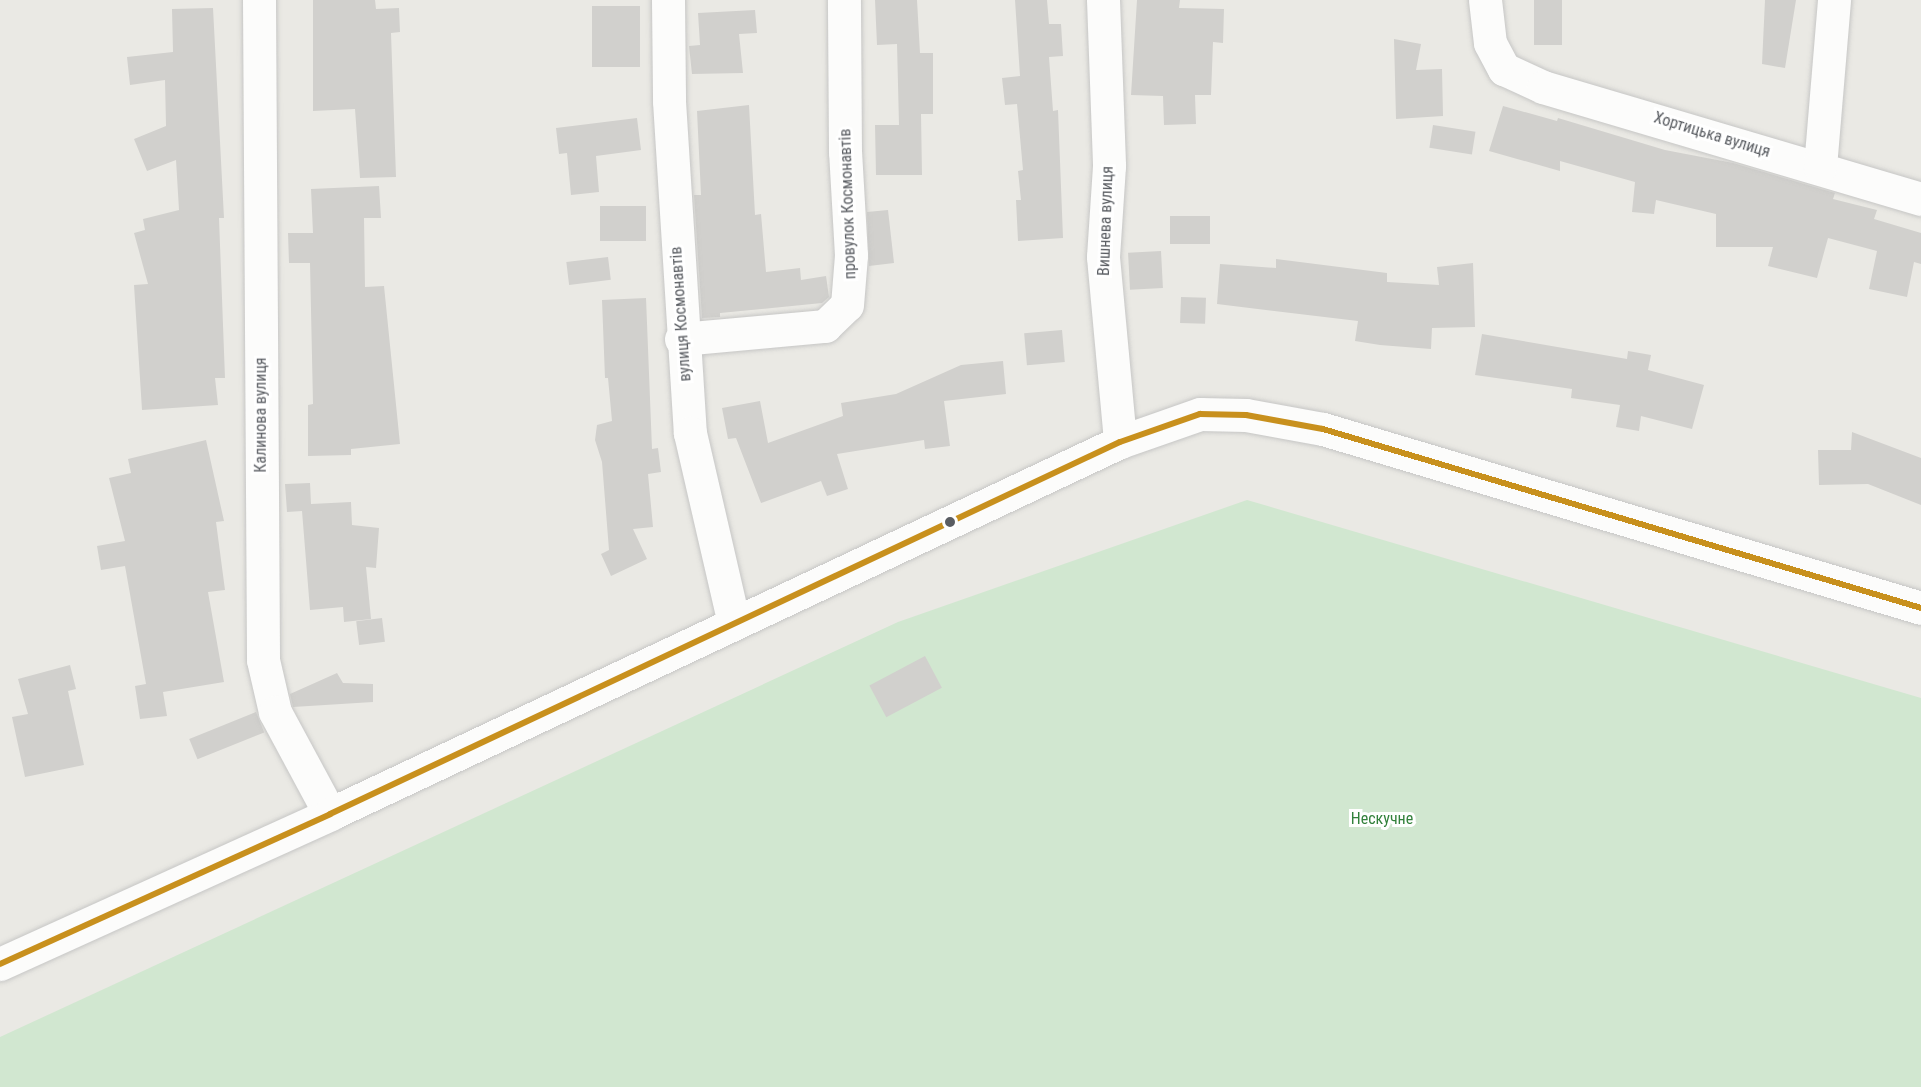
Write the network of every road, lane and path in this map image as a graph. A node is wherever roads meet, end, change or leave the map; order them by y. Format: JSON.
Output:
{"nodes":[{"id":1,"x":259,"y":0,"type":"edge"},
{"id":2,"x":668,"y":0,"type":"edge"},
{"id":3,"x":844,"y":0,"type":"edge"},
{"id":4,"x":1103,"y":0,"type":"edge"},
{"id":5,"x":1485,"y":0,"type":"edge"},
{"id":6,"x":1834,"y":0,"type":"edge"},
{"id":7,"x":1820,"y":167,"type":"junction"},
{"id":8,"x":1921,"y":199,"type":"edge"},
{"id":9,"x":681,"y":339,"type":"junction"},
{"id":10,"x":1120,"y":442,"type":"junction"},
{"id":11,"x":1921,"y":608,"type":"edge"},
{"id":12,"x":734,"y":623,"type":"junction"},
{"id":13,"x":330,"y":814,"type":"junction"},
{"id":14,"x":0,"y":964,"type":"edge"}],
"edges":[{"from":1,"to":13,"type":"street","name":"Калинова вулиця"},
{"from":2,"to":9,"type":"street","name":"вулиця Космонавтів"},
{"from":3,"to":9,"type":"street","name":"провулок Космонавтів"},
{"from":4,"to":10,"type":"street","name":"Вишнева вулиця"},
{"from":5,"to":7,"type":"street","name":"Хортицька вулиця"},
{"from":6,"to":7,"type":"street"},
{"from":7,"to":8,"type":"street","name":"Хортицька вулиця"},
{"from":9,"to":12,"type":"street","name":"вулиця Космонавтів"},
{"from":10,"to":11,"type":"street"},
{"from":10,"to":12,"type":"street"},
{"from":12,"to":13,"type":"street"},
{"from":13,"to":14,"type":"street"}]}
